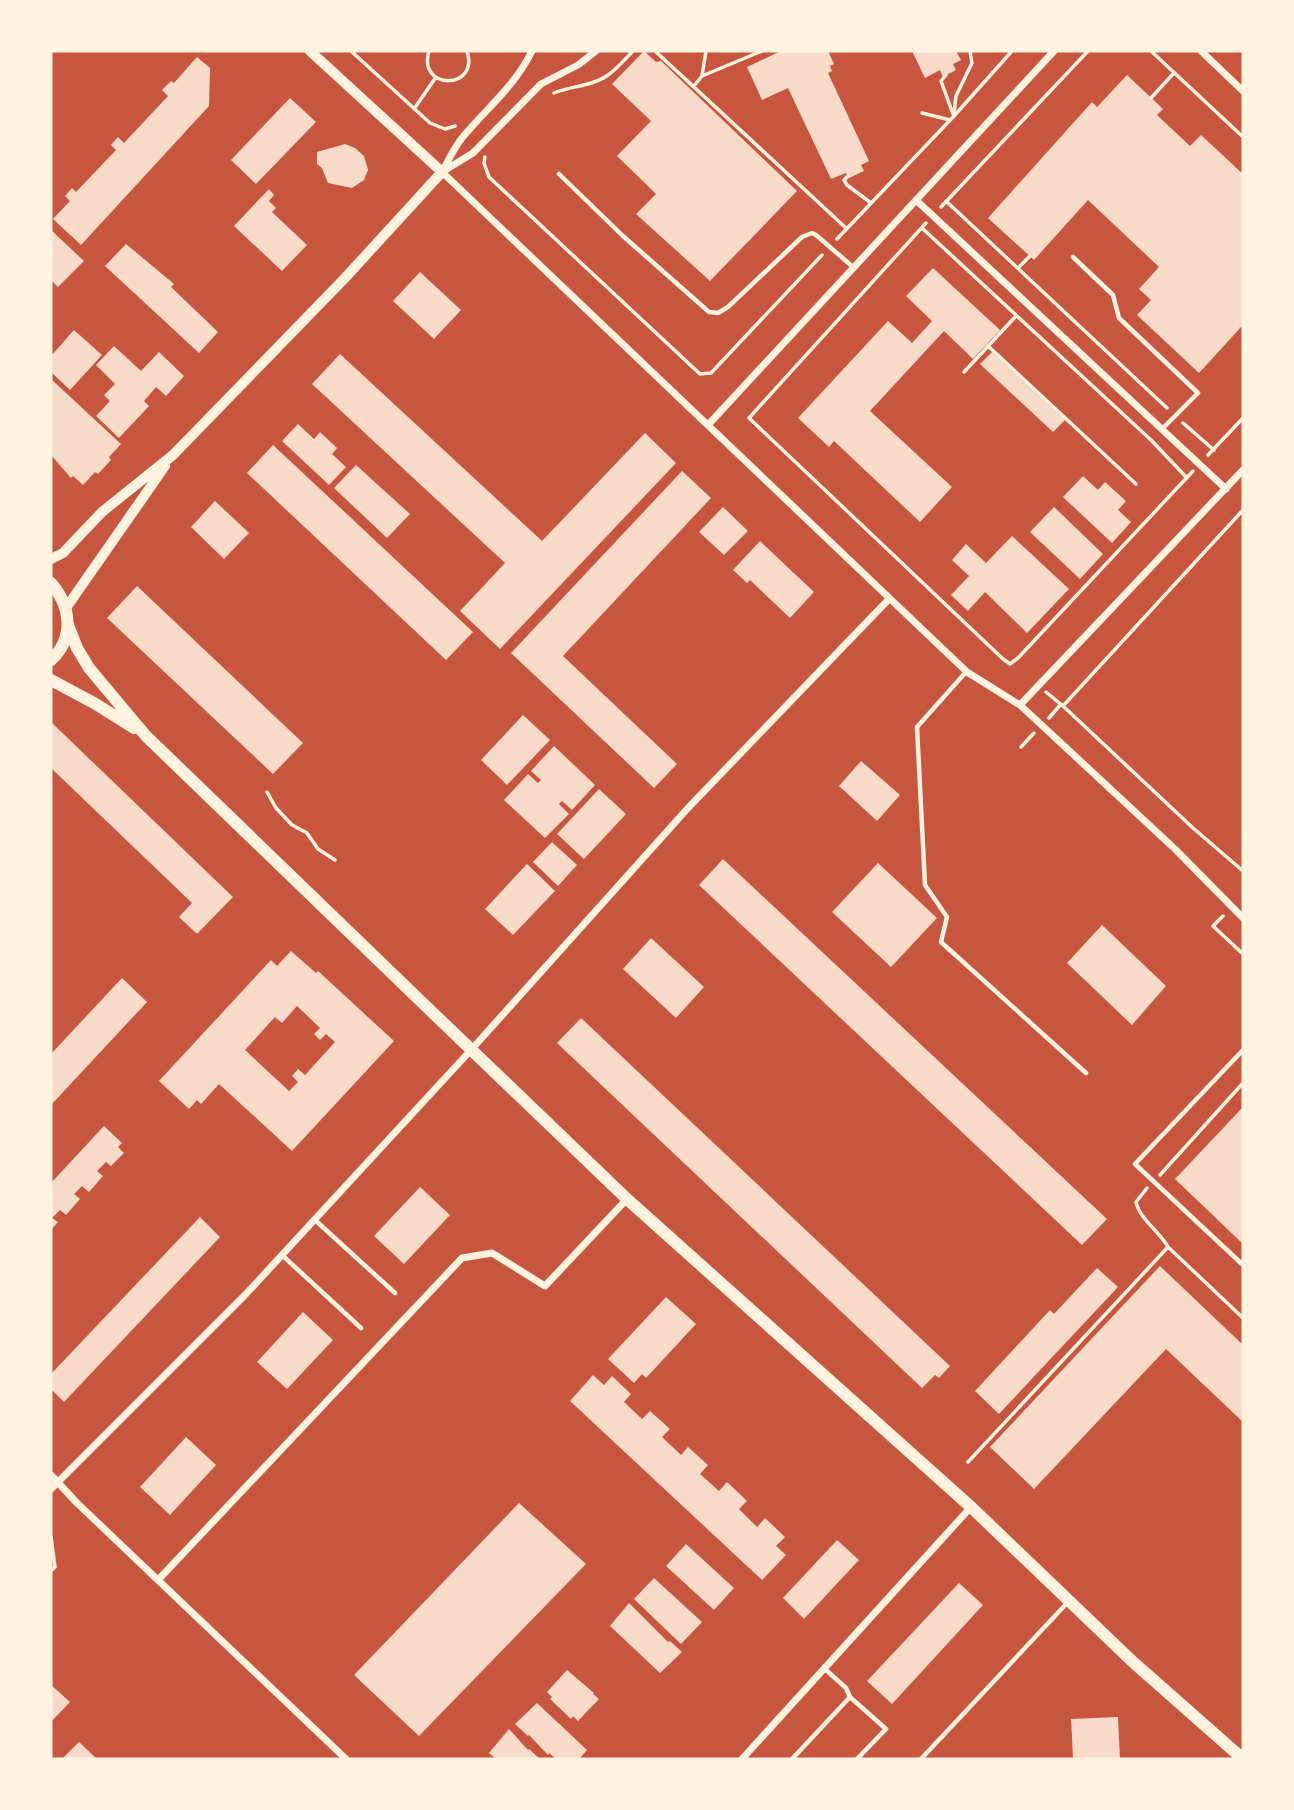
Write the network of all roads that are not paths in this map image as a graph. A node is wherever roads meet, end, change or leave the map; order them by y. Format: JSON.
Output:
{"nodes":[{"id":1,"x":310,"y":51,"type":"edge"},
{"id":2,"x":532,"y":51,"type":"edge"},
{"id":3,"x":596,"y":51,"type":"edge"},
{"id":4,"x":1054,"y":51,"type":"edge"},
{"id":5,"x":1202,"y":51,"type":"edge"},
{"id":6,"x":1243,"y":91,"type":"edge"},
{"id":7,"x":442,"y":172,"type":"junction"},
{"id":8,"x":559,"y":174,"type":"dead end"},
{"id":9,"x":916,"y":200,"type":"junction"},
{"id":10,"x":1073,"y":257,"type":"dead end"},
{"id":11,"x":854,"y":268,"type":"junction"},
{"id":12,"x":708,"y":425,"type":"junction"},
{"id":13,"x":1162,"y":429,"type":"junction"},
{"id":14,"x":173,"y":455,"type":"junction"},
{"id":15,"x":1243,"y":470,"type":"edge"},
{"id":16,"x":1226,"y":489,"type":"junction"},
{"id":17,"x":51,"y":559,"type":"edge"},
{"id":18,"x":51,"y":583,"type":"edge"},
{"id":19,"x":889,"y":599,"type":"junction"},
{"id":20,"x":66,"y":608,"type":"junction"},
{"id":21,"x":68,"y":625,"type":"junction"},
{"id":22,"x":51,"y":660,"type":"edge"},
{"id":23,"x":967,"y":671,"type":"junction"},
{"id":24,"x":51,"y":680,"type":"edge"},
{"id":25,"x":1020,"y":705,"type":"junction"},
{"id":26,"x":146,"y":736,"type":"junction"},
{"id":27,"x":1243,"y":918,"type":"edge"},
{"id":28,"x":471,"y":1050,"type":"junction"},
{"id":29,"x":1243,"y":1050,"type":"edge"},
{"id":30,"x":1086,"y":1073,"type":"dead end"},
{"id":31,"x":627,"y":1199,"type":"junction"},
{"id":32,"x":315,"y":1220,"type":"junction"},
{"id":33,"x":282,"y":1255,"type":"junction"},
{"id":34,"x":1243,"y":1265,"type":"edge"},
{"id":35,"x":395,"y":1293,"type":"dead end"},
{"id":36,"x":361,"y":1328,"type":"dead end"},
{"id":37,"x":51,"y":1475,"type":"edge"},
{"id":38,"x":58,"y":1482,"type":"junction"},
{"id":39,"x":51,"y":1489,"type":"edge"},
{"id":40,"x":971,"y":1507,"type":"junction"},
{"id":41,"x":158,"y":1580,"type":"junction"},
{"id":42,"x":1069,"y":1601,"type":"junction"},
{"id":43,"x":824,"y":1668,"type":"junction"},
{"id":44,"x":850,"y":1697,"type":"junction"},
{"id":45,"x":346,"y":1759,"type":"edge"},
{"id":46,"x":742,"y":1759,"type":"edge"},
{"id":47,"x":792,"y":1759,"type":"edge"},
{"id":48,"x":857,"y":1759,"type":"edge"},
{"id":49,"x":921,"y":1759,"type":"edge"},
{"id":50,"x":1243,"y":1759,"type":"edge"}],
"edges":[{"from":1,"to":7,"type":"street"},
{"from":2,"to":7,"type":"street"},
{"from":3,"to":7,"type":"street"},
{"from":4,"to":9,"type":"street"},
{"from":5,"to":6,"type":"street"},
{"from":7,"to":12,"type":"street"},
{"from":7,"to":14,"type":"street"},
{"from":8,"to":11,"type":"lane"},
{"from":9,"to":11,"type":"street"},
{"from":9,"to":13,"type":"street"},
{"from":10,"to":13,"type":"lane"},
{"from":11,"to":12,"type":"street"},
{"from":12,"to":19,"type":"street"},
{"from":13,"to":16,"type":"street"},
{"from":14,"to":17,"type":"street"},
{"from":14,"to":20,"type":"street"},
{"from":15,"to":16,"type":"street"},
{"from":16,"to":25,"type":"street"},
{"from":18,"to":20,"type":"main road"},
{"from":19,"to":23,"type":"street"},
{"from":19,"to":28,"type":"street"},
{"from":20,"to":21,"type":"main road"},
{"from":21,"to":22,"type":"main road"},
{"from":21,"to":26,"type":"main road"},
{"from":23,"to":25,"type":"street"},
{"from":23,"to":30,"type":"lane"},
{"from":24,"to":26,"type":"main road"},
{"from":25,"to":27,"type":"street"},
{"from":26,"to":28,"type":"main road"},
{"from":28,"to":31,"type":"main road"},
{"from":28,"to":32,"type":"street"},
{"from":29,"to":34,"type":"lane"},
{"from":31,"to":40,"type":"main road"},
{"from":31,"to":41,"type":"street"},
{"from":32,"to":33,"type":"street"},
{"from":32,"to":35,"type":"lane"},
{"from":33,"to":36,"type":"lane"},
{"from":33,"to":38,"type":"street"},
{"from":37,"to":38,"type":"street"},
{"from":38,"to":39,"type":"street"},
{"from":38,"to":41,"type":"street"},
{"from":40,"to":42,"type":"main road"},
{"from":40,"to":43,"type":"street"},
{"from":41,"to":45,"type":"street"},
{"from":42,"to":49,"type":"lane"},
{"from":42,"to":50,"type":"main road"},
{"from":43,"to":44,"type":"lane"},
{"from":43,"to":46,"type":"street"},
{"from":44,"to":47,"type":"lane"},
{"from":44,"to":48,"type":"lane"}]}
